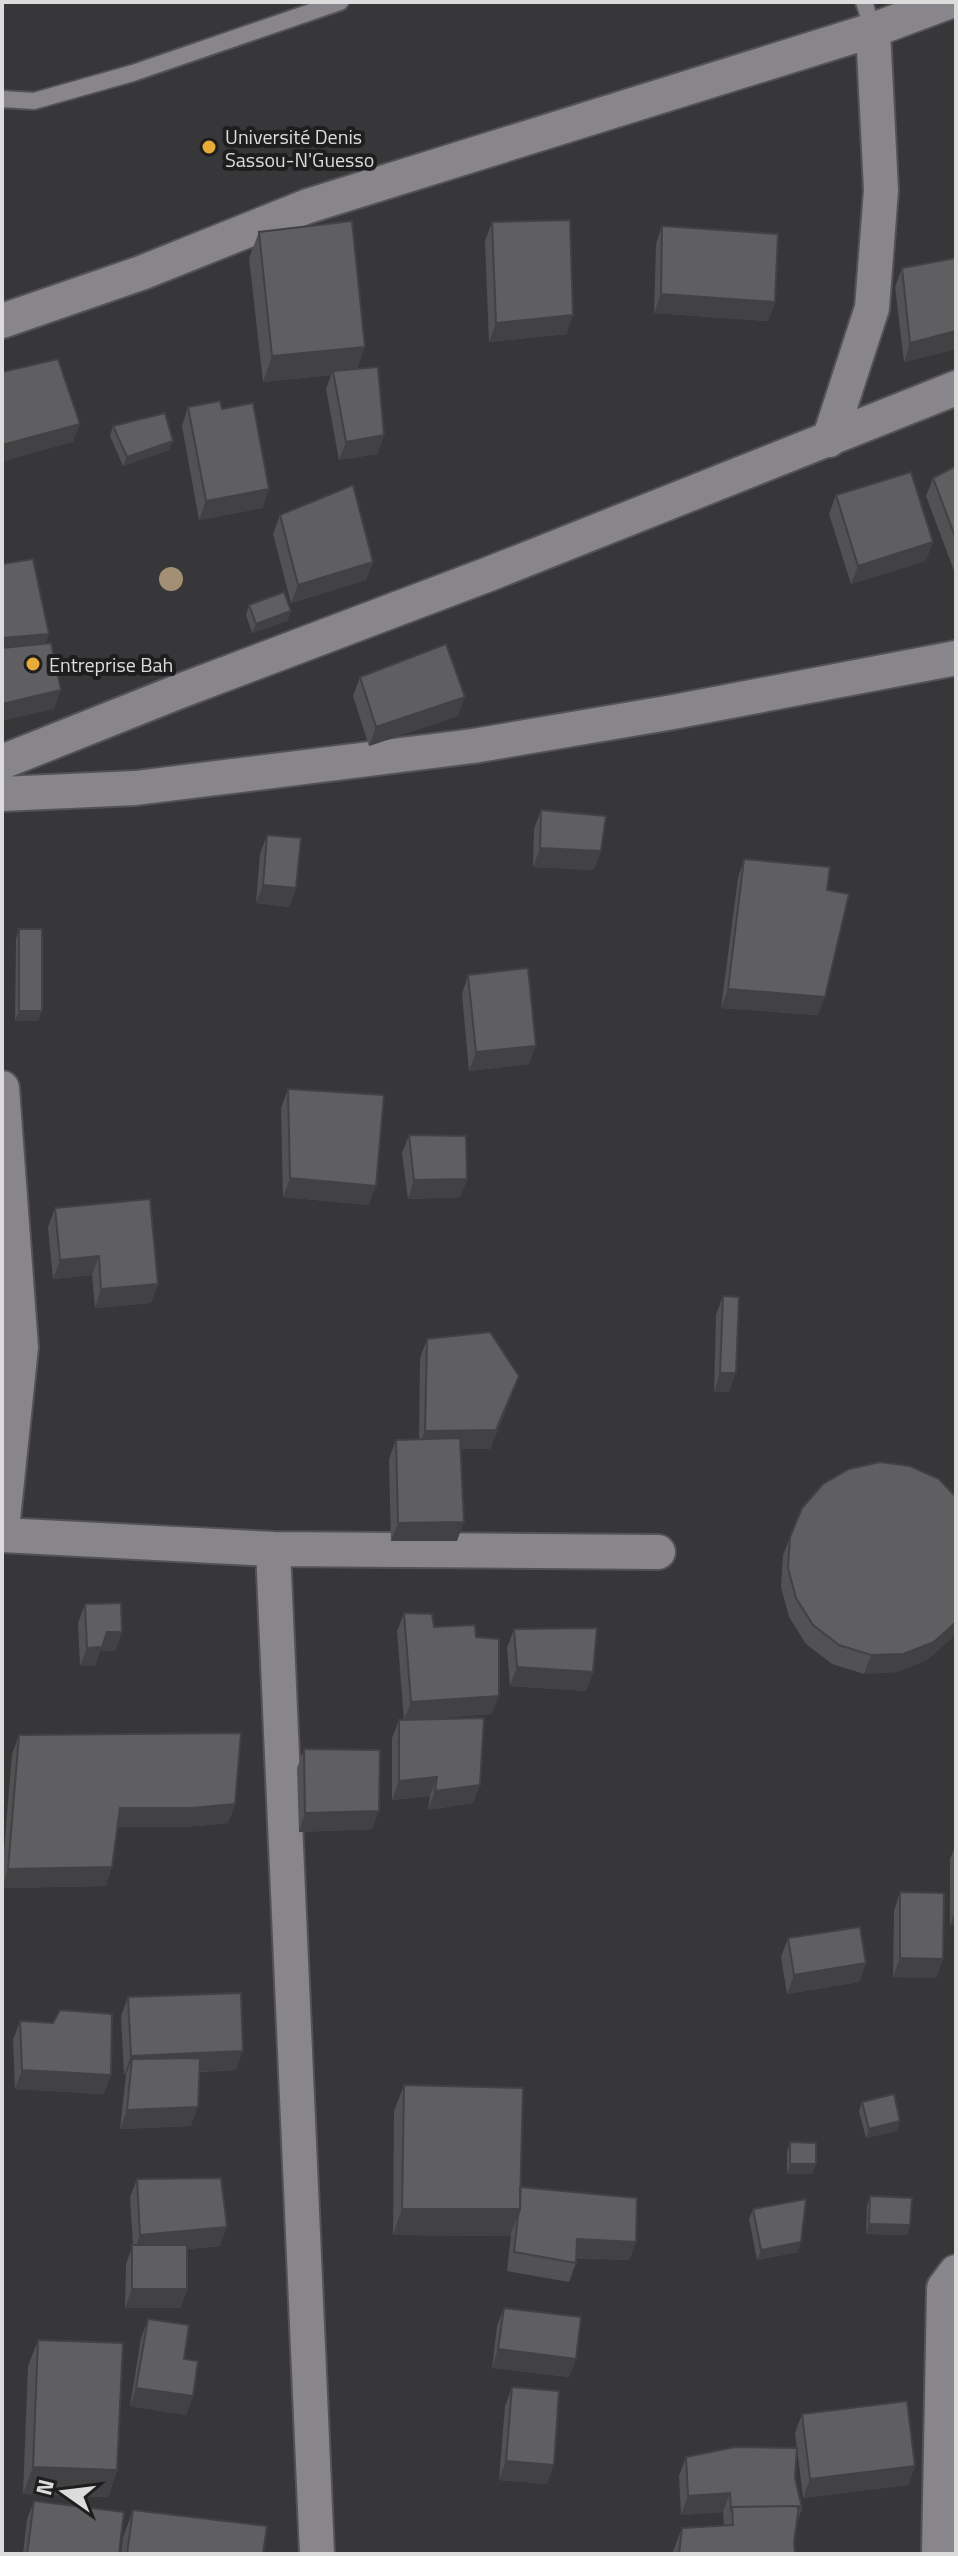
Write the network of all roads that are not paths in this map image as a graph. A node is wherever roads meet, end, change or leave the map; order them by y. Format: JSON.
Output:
{"nodes":[{"id":1,"x":340,"y":2,"type":"edge"},
{"id":2,"x":948,"y":2,"type":"edge"},
{"id":3,"x":868,"y":16,"type":"edge"},
{"id":4,"x":2,"y":99,"type":"edge"},
{"id":5,"x":2,"y":321,"type":"edge"},
{"id":6,"x":956,"y":388,"type":"edge"},
{"id":7,"x":829,"y":440,"type":"junction"},
{"id":8,"x":956,"y":658,"type":"edge"},
{"id":9,"x":2,"y":762,"type":"edge"},
{"id":10,"x":2,"y":794,"type":"edge"},
{"id":11,"x":2,"y":1088,"type":"edge"},
{"id":12,"x":2,"y":1529,"type":"edge"},
{"id":13,"x":2,"y":1535,"type":"edge"},
{"id":14,"x":273,"y":1549,"type":"junction"},
{"id":15,"x":658,"y":1552,"type":"dead end"},
{"id":16,"x":956,"y":2272,"type":"edge"},
{"id":17,"x":317,"y":2554,"type":"edge"},
{"id":18,"x":939,"y":2554,"type":"edge"}],
"edges":[{"from":1,"to":4,"type":"lane"},
{"from":2,"to":3,"type":"street"},
{"from":3,"to":5,"type":"street"},
{"from":3,"to":7,"type":"street"},
{"from":6,"to":7,"type":"street"},
{"from":7,"to":9,"type":"street"},
{"from":8,"to":10,"type":"street"},
{"from":11,"to":12,"type":"street"},
{"from":13,"to":14,"type":"street"},
{"from":14,"to":15,"type":"street"},
{"from":14,"to":17,"type":"street"},
{"from":16,"to":18,"type":"street"}]}
